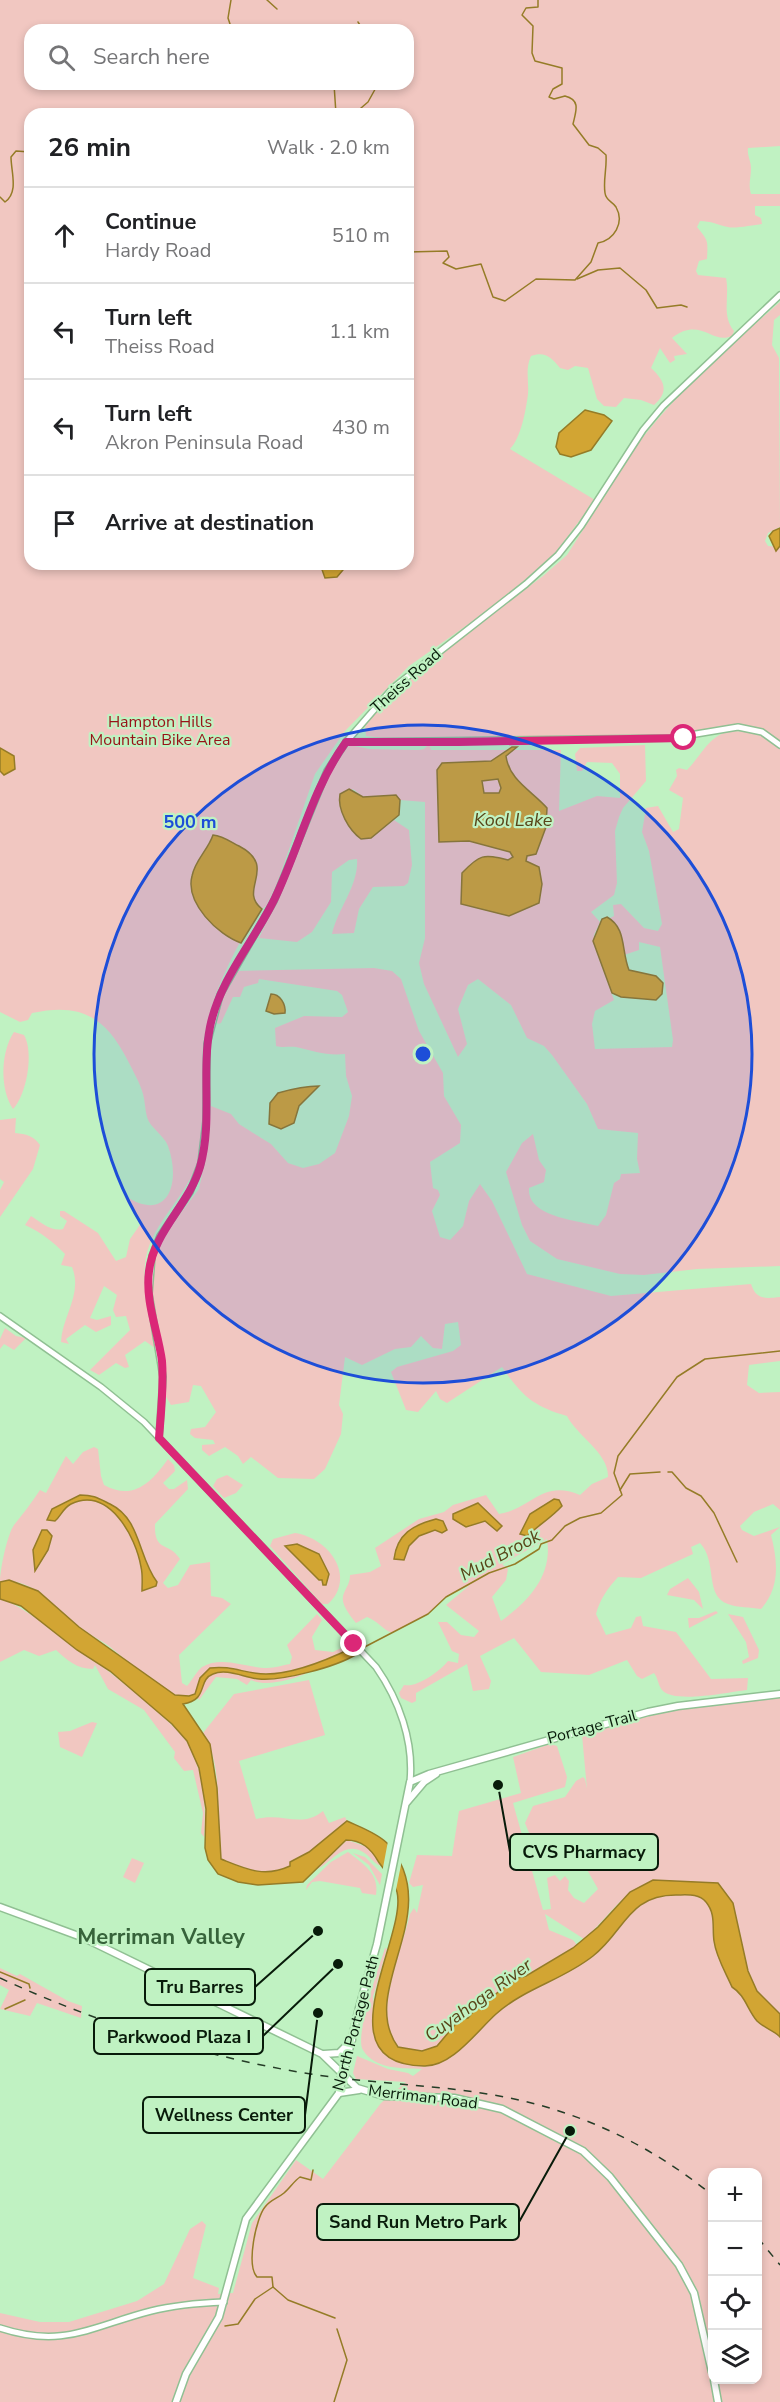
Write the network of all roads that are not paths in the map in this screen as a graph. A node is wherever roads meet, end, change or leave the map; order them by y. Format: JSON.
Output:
{"nodes":[{"id":1,"x":780,"y":296,"type":"edge"},
{"id":2,"x":346,"y":742,"type":"junction"},
{"id":3,"x":780,"y":745,"type":"edge"},
{"id":4,"x":0,"y":1316,"type":"edge"},
{"id":5,"x":159,"y":1438,"type":"junction"},
{"id":6,"x":780,"y":1694,"type":"edge"},
{"id":7,"x":444,"y":1770,"type":"junction"},
{"id":8,"x":410,"y":1782,"type":"junction"},
{"id":9,"x":405,"y":1804,"type":"junction"},
{"id":10,"x":0,"y":1907,"type":"edge"},
{"id":11,"x":353,"y":2039,"type":"junction"},
{"id":12,"x":322,"y":2054,"type":"junction"},
{"id":13,"x":345,"y":2076,"type":"junction"},
{"id":14,"x":361,"y":2090,"type":"junction"},
{"id":15,"x":339,"y":2093,"type":"junction"},
{"id":16,"x":224,"y":2302,"type":"junction"},
{"id":17,"x":0,"y":2328,"type":"edge"},
{"id":18,"x":708,"y":2355,"type":"edge"},
{"id":19,"x":715,"y":2384,"type":"edge"},
{"id":20,"x":176,"y":2402,"type":"edge"},
{"id":21,"x":718,"y":2402,"type":"edge"}],
"edges":[{"from":1,"to":2,"type":"street","name":"Theiss Road"},
{"from":2,"to":3,"type":"street"},
{"from":2,"to":5,"type":"street","name":"Theiss Road"},
{"from":4,"to":5,"type":"street"},
{"from":5,"to":8,"type":"street"},
{"from":6,"to":7,"type":"main road","name":"Portage Trail"},
{"from":7,"to":8,"type":"main road","name":"Portage Trail"},
{"from":7,"to":9,"type":"main road"},
{"from":8,"to":9,"type":"main road","name":"North Portage Path"},
{"from":9,"to":11,"type":"main road","name":"North Portage Path"},
{"from":10,"to":12,"type":"main road","name":"Merriman Road"},
{"from":11,"to":12,"type":"main road"},
{"from":11,"to":13,"type":"main road","name":"North Portage Path"},
{"from":12,"to":13,"type":"main road","name":"Merriman Road"},
{"from":13,"to":14,"type":"main road","name":"Merriman Road"},
{"from":13,"to":15,"type":"main road","name":"North Portage Path"},
{"from":14,"to":15,"type":"main road"},
{"from":14,"to":18,"type":"main road","name":"Merriman Road"},
{"from":15,"to":16,"type":"main road","name":"North Portage Path"},
{"from":16,"to":17,"type":"street"},
{"from":16,"to":20,"type":"main road","name":"North Portage Path"},
{"from":19,"to":21,"type":"main road"}]}
